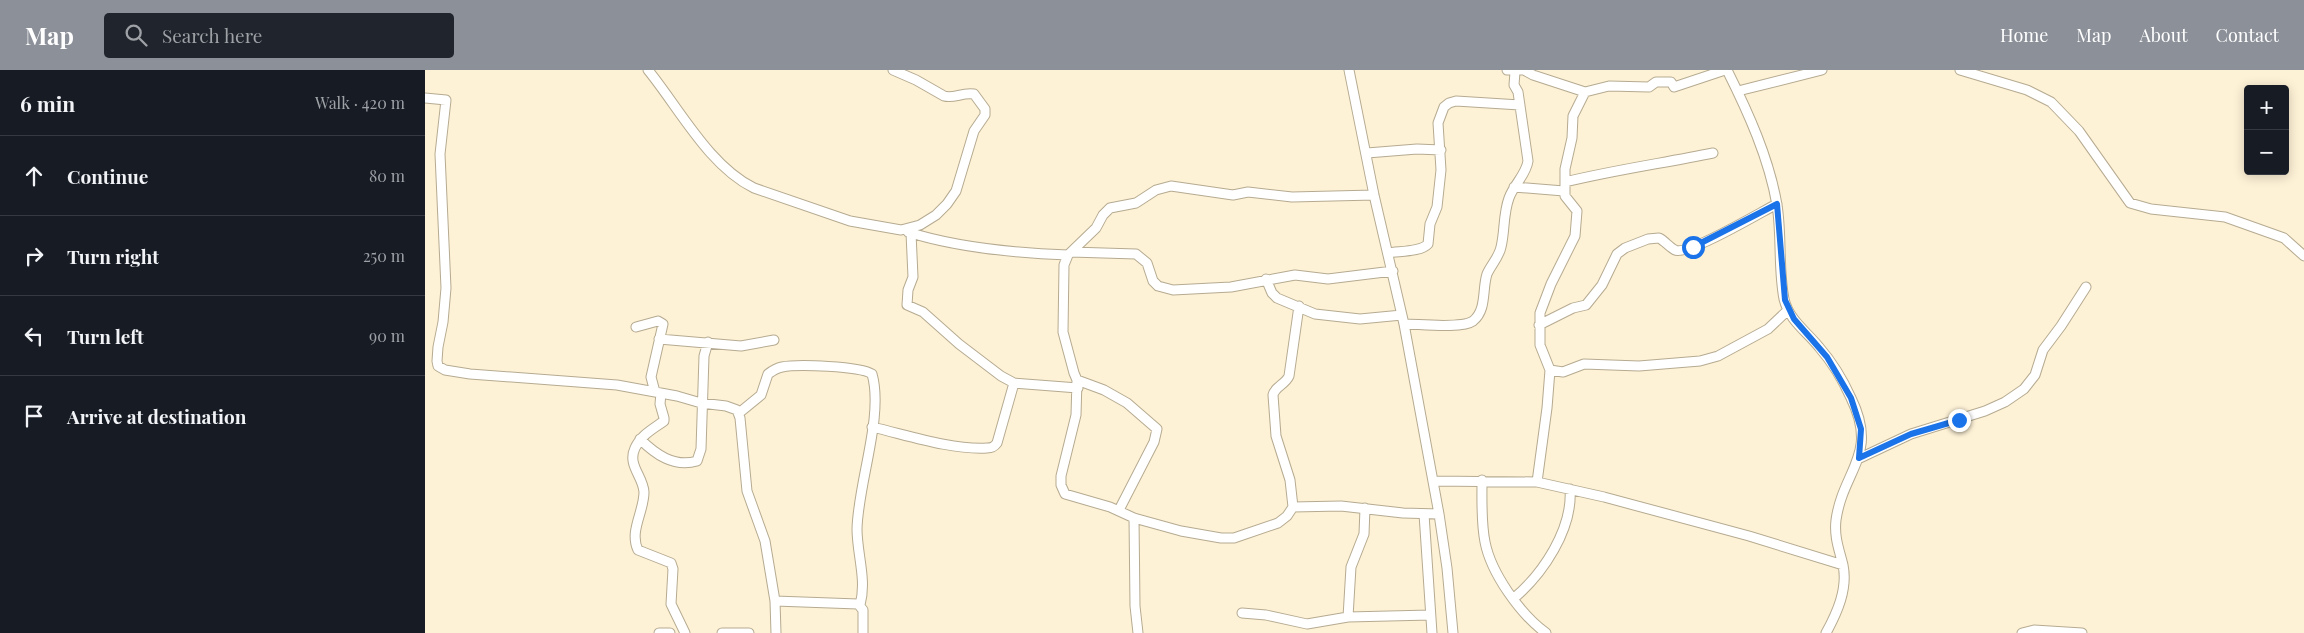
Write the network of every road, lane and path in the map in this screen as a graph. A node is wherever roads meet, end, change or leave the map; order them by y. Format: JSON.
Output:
{"nodes":[{"id":1,"x":647,"y":70,"type":"edge"},
{"id":2,"x":893,"y":70,"type":"edge"},
{"id":3,"x":1349,"y":70,"type":"edge"},
{"id":4,"x":1726,"y":70,"type":"edge"},
{"id":5,"x":1822,"y":70,"type":"edge"},
{"id":6,"x":1960,"y":70,"type":"edge"},
{"id":7,"x":1511,"y":71,"type":"edge"},
{"id":8,"x":1738,"y":91,"type":"junction"},
{"id":9,"x":1585,"y":92,"type":"junction"},
{"id":10,"x":425,"y":98,"type":"edge"},
{"id":11,"x":1520,"y":105,"type":"junction"},
{"id":12,"x":1441,"y":150,"type":"junction"},
{"id":13,"x":1367,"y":153,"type":"junction"},
{"id":14,"x":1713,"y":153,"type":"dead end"},
{"id":15,"x":1564,"y":186,"type":"junction"},
{"id":16,"x":1514,"y":187,"type":"junction"},
{"id":17,"x":1374,"y":195,"type":"junction"},
{"id":18,"x":1777,"y":204,"type":"junction"},
{"id":19,"x":901,"y":230,"type":"junction"},
{"id":20,"x":911,"y":233,"type":"junction"},
{"id":21,"x":1388,"y":253,"type":"junction"},
{"id":22,"x":1070,"y":254,"type":"junction"},
{"id":23,"x":2304,"y":256,"type":"edge"},
{"id":24,"x":1393,"y":272,"type":"junction"},
{"id":25,"x":1266,"y":279,"type":"junction"},
{"id":26,"x":2086,"y":287,"type":"dead end"},
{"id":27,"x":1299,"y":306,"type":"junction"},
{"id":28,"x":1788,"y":310,"type":"junction"},
{"id":29,"x":1403,"y":319,"type":"junction"},
{"id":30,"x":1539,"y":326,"type":"junction"},
{"id":31,"x":636,"y":327,"type":"dead end"},
{"id":32,"x":659,"y":340,"type":"junction"},
{"id":33,"x":774,"y":340,"type":"dead end"},
{"id":34,"x":708,"y":342,"type":"junction"},
{"id":35,"x":1550,"y":370,"type":"junction"},
{"id":36,"x":1014,"y":383,"type":"junction"},
{"id":37,"x":1077,"y":384,"type":"junction"},
{"id":38,"x":658,"y":392,"type":"junction"},
{"id":39,"x":701,"y":403,"type":"junction"},
{"id":40,"x":739,"y":413,"type":"junction"},
{"id":41,"x":872,"y":427,"type":"junction"},
{"id":42,"x":640,"y":439,"type":"junction"},
{"id":43,"x":1859,"y":458,"type":"junction"},
{"id":44,"x":1483,"y":480,"type":"junction"},
{"id":45,"x":1433,"y":481,"type":"junction"},
{"id":46,"x":1537,"y":482,"type":"junction"},
{"id":47,"x":1570,"y":489,"type":"junction"},
{"id":48,"x":1293,"y":507,"type":"junction"},
{"id":49,"x":1365,"y":508,"type":"junction"},
{"id":50,"x":1119,"y":510,"type":"junction"},
{"id":51,"x":1424,"y":514,"type":"junction"},
{"id":52,"x":1439,"y":514,"type":"junction"},
{"id":53,"x":1134,"y":518,"type":"junction"},
{"id":54,"x":1843,"y":565,"type":"junction"},
{"id":55,"x":1513,"y":599,"type":"junction"},
{"id":56,"x":775,"y":601,"type":"junction"},
{"id":57,"x":860,"y":605,"type":"junction"},
{"id":58,"x":1242,"y":613,"type":"dead end"},
{"id":59,"x":1430,"y":615,"type":"junction"},
{"id":60,"x":1349,"y":617,"type":"junction"},
{"id":61,"x":1318,"y":628,"type":"edge"},
{"id":62,"x":659,"y":633,"type":"edge"},
{"id":63,"x":671,"y":633,"type":"edge"},
{"id":64,"x":685,"y":633,"type":"edge"},
{"id":65,"x":722,"y":633,"type":"edge"},
{"id":66,"x":749,"y":633,"type":"edge"},
{"id":67,"x":776,"y":633,"type":"edge"},
{"id":68,"x":863,"y":633,"type":"edge"},
{"id":69,"x":1138,"y":633,"type":"edge"},
{"id":70,"x":1432,"y":633,"type":"edge"},
{"id":71,"x":1453,"y":633,"type":"edge"},
{"id":72,"x":1546,"y":633,"type":"edge"},
{"id":73,"x":1826,"y":633,"type":"edge"},
{"id":74,"x":2023,"y":633,"type":"edge"},
{"id":75,"x":2081,"y":633,"type":"edge"}],
"edges":[{"from":1,"to":19,"type":"street"},
{"from":2,"to":19,"type":"street"},
{"from":3,"to":13,"type":"street"},
{"from":4,"to":8,"type":"street"},
{"from":4,"to":9,"type":"street"},
{"from":5,"to":8,"type":"street"},
{"from":6,"to":23,"type":"street"},
{"from":7,"to":9,"type":"street"},
{"from":7,"to":11,"type":"street"},
{"from":8,"to":18,"type":"street"},
{"from":9,"to":15,"type":"street"},
{"from":10,"to":38,"type":"street"},
{"from":11,"to":12,"type":"street"},
{"from":11,"to":16,"type":"street"},
{"from":12,"to":13,"type":"street"},
{"from":12,"to":21,"type":"street"},
{"from":13,"to":17,"type":"street"},
{"from":14,"to":15,"type":"street"},
{"from":15,"to":16,"type":"street"},
{"from":15,"to":30,"type":"street"},
{"from":16,"to":29,"type":"street"},
{"from":17,"to":21,"type":"street"},
{"from":17,"to":22,"type":"street"},
{"from":18,"to":28,"type":"street"},
{"from":18,"to":30,"type":"street"},
{"from":19,"to":20,"type":"street"},
{"from":20,"to":22,"type":"street"},
{"from":20,"to":36,"type":"street"},
{"from":21,"to":24,"type":"street"},
{"from":22,"to":25,"type":"street"},
{"from":22,"to":37,"type":"street"},
{"from":24,"to":25,"type":"street"},
{"from":24,"to":29,"type":"street"},
{"from":25,"to":27,"type":"street"},
{"from":26,"to":43,"type":"street"},
{"from":27,"to":29,"type":"street"},
{"from":27,"to":48,"type":"street"},
{"from":28,"to":35,"type":"street"},
{"from":28,"to":43,"type":"street"},
{"from":29,"to":45,"type":"street"},
{"from":30,"to":35,"type":"street"},
{"from":31,"to":32,"type":"street"},
{"from":32,"to":34,"type":"street"},
{"from":32,"to":38,"type":"street"},
{"from":33,"to":34,"type":"street"},
{"from":34,"to":39,"type":"street"},
{"from":35,"to":46,"type":"street"},
{"from":36,"to":37,"type":"street"},
{"from":36,"to":41,"type":"street"},
{"from":37,"to":50,"type":"street"},
{"from":37,"to":50,"type":"street"},
{"from":38,"to":39,"type":"street"},
{"from":38,"to":42,"type":"street"},
{"from":39,"to":40,"type":"street"},
{"from":39,"to":42,"type":"street"},
{"from":40,"to":41,"type":"street"},
{"from":40,"to":56,"type":"street"},
{"from":41,"to":57,"type":"street"},
{"from":42,"to":64,"type":"street"},
{"from":43,"to":54,"type":"street"},
{"from":44,"to":45,"type":"street"},
{"from":44,"to":46,"type":"street"},
{"from":44,"to":55,"type":"street"},
{"from":45,"to":52,"type":"street"},
{"from":46,"to":47,"type":"street"},
{"from":47,"to":54,"type":"street"},
{"from":47,"to":55,"type":"street"},
{"from":48,"to":49,"type":"street"},
{"from":48,"to":53,"type":"street"},
{"from":49,"to":51,"type":"street"},
{"from":49,"to":60,"type":"street"},
{"from":50,"to":53,"type":"street"},
{"from":51,"to":52,"type":"street"},
{"from":51,"to":59,"type":"street"},
{"from":52,"to":71,"type":"street"},
{"from":53,"to":69,"type":"street"},
{"from":54,"to":73,"type":"street"},
{"from":55,"to":72,"type":"street"},
{"from":56,"to":57,"type":"street"},
{"from":56,"to":67,"type":"street"},
{"from":57,"to":68,"type":"street"},
{"from":58,"to":61,"type":"street"},
{"from":59,"to":60,"type":"street"},
{"from":59,"to":70,"type":"street"},
{"from":60,"to":61,"type":"street"},
{"from":62,"to":63,"type":"street"},
{"from":65,"to":66,"type":"street"},
{"from":74,"to":75,"type":"street"}]}
